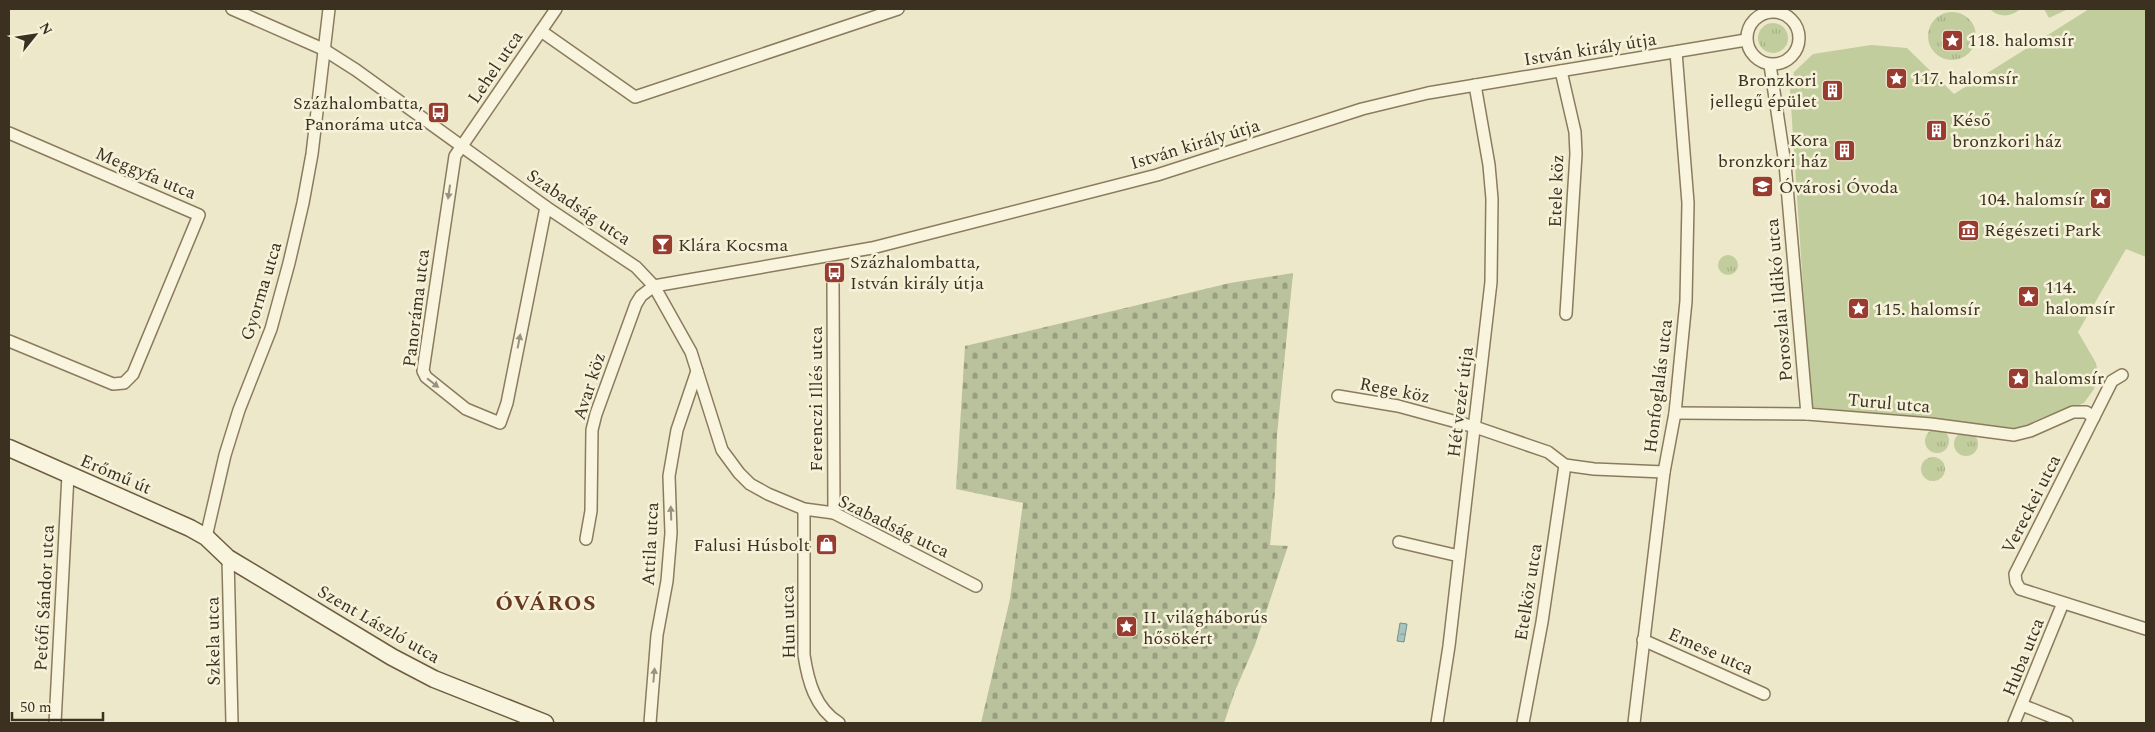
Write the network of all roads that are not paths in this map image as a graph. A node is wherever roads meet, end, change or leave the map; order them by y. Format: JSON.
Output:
{"nodes":[{"id":1,"x":232,"y":9,"type":"edge"},
{"id":2,"x":329,"y":9,"type":"edge"},
{"id":3,"x":556,"y":9,"type":"edge"},
{"id":4,"x":898,"y":9,"type":"edge"},
{"id":5,"x":1786,"y":12,"type":"edge"},
{"id":6,"x":541,"y":31,"type":"junction"},
{"id":7,"x":1746,"y":40,"type":"junction"},
{"id":8,"x":323,"y":49,"type":"junction"},
{"id":9,"x":1676,"y":52,"type":"junction"},
{"id":10,"x":1770,"y":65,"type":"junction"},
{"id":11,"x":1561,"y":71,"type":"junction"},
{"id":12,"x":1475,"y":85,"type":"junction"},
{"id":13,"x":9,"y":133,"type":"edge"},
{"id":14,"x":462,"y":146,"type":"junction"},
{"id":15,"x":546,"y":207,"type":"junction"},
{"id":16,"x":833,"y":284,"type":"dead end"},
{"id":17,"x":654,"y":286,"type":"junction"},
{"id":18,"x":1566,"y":314,"type":"dead end"},
{"id":19,"x":9,"y":341,"type":"edge"},
{"id":20,"x":697,"y":371,"type":"junction"},
{"id":21,"x":2122,"y":375,"type":"dead end"},
{"id":22,"x":1338,"y":396,"type":"dead end"},
{"id":23,"x":1674,"y":413,"type":"junction"},
{"id":24,"x":1807,"y":414,"type":"junction"},
{"id":25,"x":2094,"y":417,"type":"junction"},
{"id":26,"x":1475,"y":427,"type":"junction"},
{"id":27,"x":9,"y":448,"type":"edge"},
{"id":28,"x":1565,"y":465,"type":"junction"},
{"id":29,"x":1664,"y":472,"type":"junction"},
{"id":30,"x":68,"y":475,"type":"junction"},
{"id":31,"x":804,"y":509,"type":"junction"},
{"id":32,"x":834,"y":514,"type":"junction"},
{"id":33,"x":206,"y":537,"type":"junction"},
{"id":34,"x":586,"y":539,"type":"dead end"},
{"id":35,"x":1399,"y":542,"type":"dead end"},
{"id":36,"x":1459,"y":556,"type":"junction"},
{"id":37,"x":228,"y":558,"type":"junction"},
{"id":38,"x":976,"y":586,"type":"dead end"},
{"id":39,"x":2063,"y":603,"type":"junction"},
{"id":40,"x":2146,"y":629,"type":"edge"},
{"id":41,"x":1643,"y":640,"type":"junction"},
{"id":42,"x":1764,"y":694,"type":"dead end"},
{"id":43,"x":2022,"y":704,"type":"junction"},
{"id":44,"x":55,"y":723,"type":"edge"},
{"id":45,"x":232,"y":723,"type":"edge"},
{"id":46,"x":545,"y":723,"type":"edge"},
{"id":47,"x":650,"y":723,"type":"edge"},
{"id":48,"x":839,"y":723,"type":"edge"},
{"id":49,"x":1437,"y":723,"type":"edge"},
{"id":50,"x":1523,"y":723,"type":"edge"},
{"id":51,"x":1634,"y":723,"type":"edge"},
{"id":52,"x":2014,"y":723,"type":"edge"},
{"id":53,"x":2066,"y":723,"type":"edge"}],
"edges":[{"from":1,"to":8,"type":"street","name":"Szabadság utca"},
{"from":2,"to":8,"type":"street","name":"Gyorma utca"},
{"from":3,"to":6,"type":"street","name":"Lehel utca"},
{"from":4,"to":6,"type":"street"},
{"from":5,"to":7,"type":"street"},
{"from":5,"to":10,"type":"street"},
{"from":6,"to":14,"type":"street","name":"Lehel utca"},
{"from":7,"to":9,"type":"street","name":"István király útja"},
{"from":7,"to":10,"type":"street"},
{"from":8,"to":14,"type":"street","name":"Szabadság utca"},
{"from":8,"to":33,"type":"street","name":"Gyorma utca"},
{"from":9,"to":11,"type":"street","name":"István király útja"},
{"from":9,"to":23,"type":"street","name":"Honfoglalás utca"},
{"from":10,"to":24,"type":"street","name":"Poroszlai Ildikó utca"},
{"from":11,"to":12,"type":"street","name":"István király útja"},
{"from":11,"to":18,"type":"street","name":"Etele köz"},
{"from":12,"to":17,"type":"street","name":"István király útja"},
{"from":12,"to":26,"type":"street","name":"Hét vezér útja"},
{"from":13,"to":19,"type":"street","name":"Meggyfa utca"},
{"from":14,"to":15,"type":"street","name":"Szabadság utca"},
{"from":14,"to":15,"type":"street","name":"Panoráma utca","one_way":true},
{"from":15,"to":17,"type":"street","name":"Szabadság utca"},
{"from":16,"to":32,"type":"street","name":"Ferenczi Illés utca"},
{"from":17,"to":20,"type":"street","name":"Szabadság utca"},
{"from":17,"to":34,"type":"street","name":"Avar köz"},
{"from":20,"to":31,"type":"street","name":"Szabadság utca"},
{"from":47,"to":20,"type":"street","name":"Attila utca","one_way":true},
{"from":21,"to":25,"type":"street","name":"Vereckei utca"},
{"from":22,"to":26,"type":"street","name":"Rege köz"},
{"from":23,"to":24,"type":"street","name":"Turul utca"},
{"from":23,"to":29,"type":"street","name":"Honfoglalás utca"},
{"from":24,"to":25,"type":"street","name":"Turul utca"},
{"from":25,"to":39,"type":"street","name":"Vereckei utca"},
{"from":26,"to":28,"type":"street","name":"Rege köz"},
{"from":26,"to":36,"type":"street","name":"Hét vezér útja"},
{"from":27,"to":30,"type":"street","name":"Erőmű út"},
{"from":28,"to":29,"type":"street"},
{"from":28,"to":50,"type":"street","name":"Etelköz utca"},
{"from":29,"to":41,"type":"street","name":"Honfoglalás utca"},
{"from":30,"to":33,"type":"street","name":"Erőmű út"},
{"from":30,"to":44,"type":"street","name":"Petőfi Sándor utca"},
{"from":31,"to":32,"type":"street","name":"Szabadság utca"},
{"from":31,"to":48,"type":"street","name":"Hun utca"},
{"from":32,"to":38,"type":"street","name":"Szabadság utca"},
{"from":33,"to":37,"type":"street","name":"Szent László utca"},
{"from":35,"to":36,"type":"street"},
{"from":36,"to":49,"type":"street","name":"Hét vezér útja"},
{"from":37,"to":45,"type":"street","name":"Szkela utca"},
{"from":37,"to":46,"type":"street","name":"Szent László utca"},
{"from":39,"to":40,"type":"street","name":"Vereckei utca"},
{"from":39,"to":43,"type":"street","name":"Huba utca"},
{"from":41,"to":42,"type":"street","name":"Emese utca"},
{"from":41,"to":51,"type":"street","name":"Honfoglalás utca"},
{"from":43,"to":52,"type":"street","name":"Huba utca"},
{"from":43,"to":53,"type":"street"}]}
